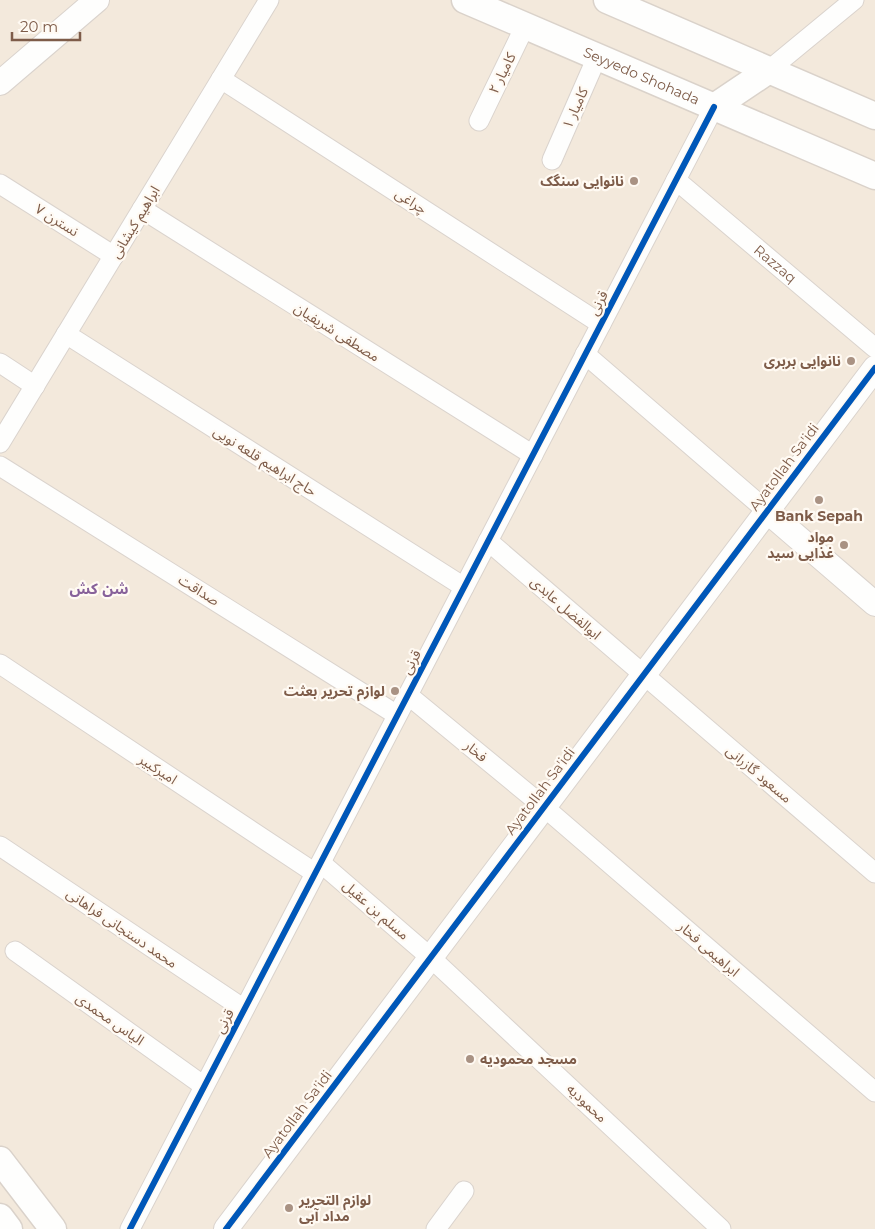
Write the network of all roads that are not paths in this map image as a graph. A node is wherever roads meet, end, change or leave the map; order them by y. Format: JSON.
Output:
{"nodes":[{"id":1,"x":96,"y":0,"type":"edge"},
{"id":2,"x":269,"y":0,"type":"edge"},
{"id":3,"x":465,"y":0,"type":"edge"},
{"id":4,"x":607,"y":0,"type":"edge"},
{"id":5,"x":843,"y":3,"type":"edge"},
{"id":6,"x":525,"y":26,"type":"junction"},
{"id":7,"x":597,"y":57,"type":"junction"},
{"id":8,"x":769,"y":70,"type":"junction"},
{"id":9,"x":221,"y":79,"type":"junction"},
{"id":10,"x":0,"y":83,"type":"edge"},
{"id":11,"x":714,"y":107,"type":"junction"},
{"id":12,"x":875,"y":116,"type":"edge"},
{"id":13,"x":479,"y":121,"type":"dead end"},
{"id":14,"x":552,"y":160,"type":"dead end"},
{"id":15,"x":875,"y":176,"type":"edge"},
{"id":16,"x":676,"y":180,"type":"junction"},
{"id":17,"x":0,"y":184,"type":"edge"},
{"id":18,"x":142,"y":209,"type":"junction"},
{"id":19,"x":114,"y":256,"type":"junction"},
{"id":20,"x":601,"y":324,"type":"junction"},
{"id":21,"x":66,"y":334,"type":"junction"},
{"id":22,"x":875,"y":348,"type":"edge"},
{"id":23,"x":585,"y":354,"type":"junction"},
{"id":24,"x":0,"y":363,"type":"edge"},
{"id":25,"x":875,"y":368,"type":"edge"},
{"id":26,"x":35,"y":386,"type":"junction"},
{"id":27,"x":0,"y":444,"type":"edge"},
{"id":28,"x":533,"y":455,"type":"junction"},
{"id":29,"x":0,"y":466,"type":"edge"},
{"id":30,"x":767,"y":511,"type":"junction"},
{"id":31,"x":488,"y":541,"type":"junction"},
{"id":32,"x":464,"y":587,"type":"junction"},
{"id":33,"x":875,"y":604,"type":"edge"},
{"id":34,"x":0,"y":664,"type":"edge"},
{"id":35,"x":643,"y":675,"type":"junction"},
{"id":36,"x":408,"y":695,"type":"junction"},
{"id":37,"x":397,"y":715,"type":"junction"},
{"id":38,"x":544,"y":807,"type":"junction"},
{"id":39,"x":0,"y":846,"type":"edge"},
{"id":40,"x":318,"y":868,"type":"junction"},
{"id":41,"x":875,"y":873,"type":"edge"},
{"id":42,"x":15,"y":951,"type":"dead end"},
{"id":43,"x":430,"y":957,"type":"junction"},
{"id":44,"x":244,"y":1009,"type":"junction"},
{"id":45,"x":204,"y":1086,"type":"junction"},
{"id":46,"x":875,"y":1092,"type":"edge"},
{"id":47,"x":0,"y":1160,"type":"edge"},
{"id":48,"x":464,"y":1191,"type":"dead end"},
{"id":49,"x":0,"y":1218,"type":"edge"},
{"id":50,"x":9,"y":1229,"type":"edge"},
{"id":51,"x":53,"y":1229,"type":"edge"},
{"id":52,"x":130,"y":1229,"type":"edge"},
{"id":53,"x":226,"y":1229,"type":"edge"},
{"id":54,"x":436,"y":1229,"type":"edge"},
{"id":55,"x":721,"y":1229,"type":"edge"}],
"edges":[{"from":1,"to":10,"type":"street"},
{"from":2,"to":9,"type":"street","name":"ابراهیم کیشانی"},
{"from":3,"to":6,"type":"main road","name":"Seyyedo Shohada"},
{"from":4,"to":8,"type":"main road"},
{"from":5,"to":8,"type":"street"},
{"from":6,"to":7,"type":"main road","name":"Seyyedo Shohada"},
{"from":6,"to":13,"type":"street","name":"کامیار ۲"},
{"from":7,"to":11,"type":"main road","name":"Seyyedo Shohada"},
{"from":7,"to":14,"type":"street","name":"کامیار ۱"},
{"from":8,"to":11,"type":"main road"},
{"from":8,"to":12,"type":"main road"},
{"from":9,"to":18,"type":"street","name":"ابراهیم کیشانی"},
{"from":9,"to":20,"type":"street","name":"چراغی"},
{"from":11,"to":15,"type":"main road","name":"Seyyedo Shohada"},
{"from":11,"to":16,"type":"street","name":"قرنی"},
{"from":16,"to":20,"type":"street","name":"قرنی"},
{"from":16,"to":22,"type":"street","name":"Razzaq"},
{"from":17,"to":19,"type":"street","name":"نسترن ۷"},
{"from":18,"to":19,"type":"street","name":"ابراهیم کیشانی"},
{"from":18,"to":28,"type":"street","name":"مصطفی شریفیان"},
{"from":19,"to":21,"type":"street","name":"ابراهیم کیشانی"},
{"from":20,"to":23,"type":"street","name":"قرنی"},
{"from":21,"to":26,"type":"street","name":"ابراهیم کیشانی"},
{"from":21,"to":32,"type":"street","name":"حاج ابراهیم قلعه نویی"},
{"from":23,"to":28,"type":"street","name":"قرنی"},
{"from":23,"to":30,"type":"street"},
{"from":24,"to":26,"type":"street"},
{"from":25,"to":30,"type":"street","name":"Ayatollah Sa'idi"},
{"from":26,"to":27,"type":"street","name":"ابراهیم کیشانی"},
{"from":28,"to":31,"type":"street","name":"قرنی"},
{"from":29,"to":37,"type":"street","name":"صداقت"},
{"from":30,"to":33,"type":"street"},
{"from":30,"to":35,"type":"street","name":"Ayatollah Sa'idi"},
{"from":31,"to":32,"type":"street","name":"قرنی"},
{"from":31,"to":35,"type":"street","name":"ابوالفضل عابدی"},
{"from":32,"to":36,"type":"street","name":"قرنی"},
{"from":34,"to":40,"type":"street","name":"امیرکبیر"},
{"from":35,"to":38,"type":"street","name":"Ayatollah Sa'idi"},
{"from":35,"to":41,"type":"street","name":"مسعود گازرانی"},
{"from":36,"to":37,"type":"street","name":"قرنی"},
{"from":36,"to":38,"type":"street","name":"فخار"},
{"from":37,"to":40,"type":"street","name":"قرنی"},
{"from":38,"to":43,"type":"street","name":"Ayatollah Sa'idi"},
{"from":38,"to":46,"type":"street","name":"ابراهیمی فخار"},
{"from":39,"to":44,"type":"street","name":"محمد دستجانی فراهانی"},
{"from":40,"to":43,"type":"street","name":"مسلم بن عقیل"},
{"from":40,"to":44,"type":"street","name":"قرنی"},
{"from":42,"to":45,"type":"street","name":"الیاس محمدی"},
{"from":43,"to":53,"type":"street","name":"Ayatollah Sa'idi"},
{"from":43,"to":55,"type":"street","name":"محمودیه"},
{"from":44,"to":45,"type":"street","name":"قرنی"},
{"from":45,"to":52,"type":"street","name":"قرنی"},
{"from":47,"to":51,"type":"main road"},
{"from":48,"to":54,"type":"street"},
{"from":49,"to":50,"type":"main road"}]}
